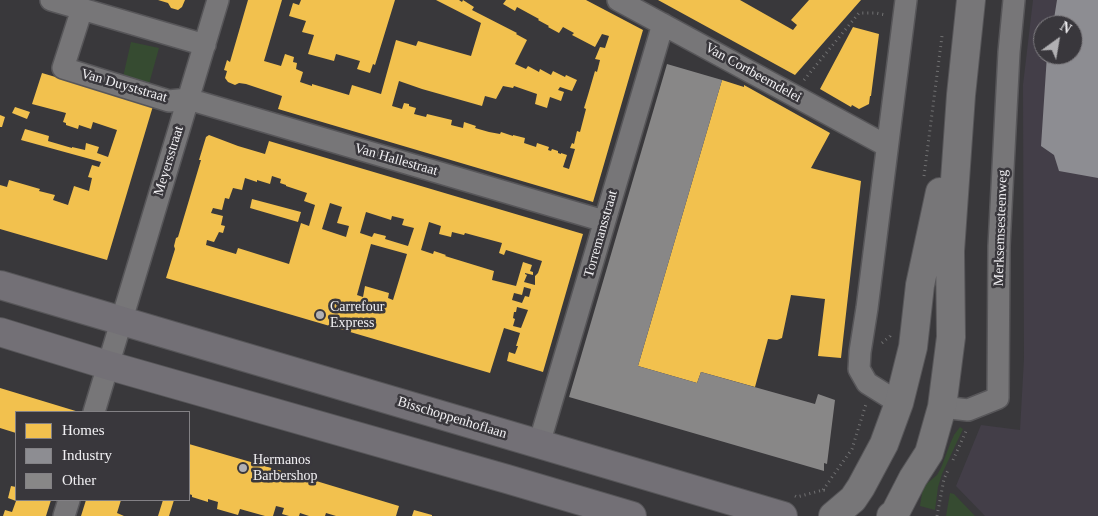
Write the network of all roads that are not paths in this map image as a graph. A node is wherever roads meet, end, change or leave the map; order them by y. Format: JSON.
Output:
{"nodes":[{"id":1,"x":51,"y":0,"type":"edge"},
{"id":2,"x":218,"y":0,"type":"edge"},
{"id":3,"x":618,"y":0,"type":"edge"},
{"id":4,"x":906,"y":0,"type":"edge"},
{"id":5,"x":971,"y":0,"type":"edge"},
{"id":6,"x":1014,"y":0,"type":"edge"},
{"id":7,"x":82,"y":9,"type":"junction"},
{"id":8,"x":663,"y":24,"type":"junction"},
{"id":9,"x":205,"y":44,"type":"junction"},
{"id":10,"x":961,"y":95,"type":"junction"},
{"id":11,"x":188,"y":99,"type":"junction"},
{"id":12,"x":888,"y":146,"type":"junction"},
{"id":13,"x":604,"y":222,"type":"junction"},
{"id":14,"x":0,"y":285,"type":"edge"},
{"id":15,"x":121,"y":321,"type":"junction"},
{"id":16,"x":0,"y":332,"type":"edge"},
{"id":17,"x":107,"y":365,"type":"junction"},
{"id":18,"x":898,"y":403,"type":"junction"},
{"id":19,"x":955,"y":409,"type":"junction"},
{"id":20,"x":94,"y":411,"type":"edge"},
{"id":21,"x":539,"y":444,"type":"junction"},
{"id":22,"x":68,"y":501,"type":"edge"},
{"id":23,"x":64,"y":516,"type":"edge"},
{"id":24,"x":632,"y":516,"type":"edge"},
{"id":25,"x":783,"y":516,"type":"edge"},
{"id":26,"x":833,"y":516,"type":"edge"},
{"id":27,"x":891,"y":516,"type":"edge"}],
"edges":[{"from":1,"to":7,"type":"street"},
{"from":2,"to":9,"type":"street","name":"Meyersstraat"},
{"from":3,"to":8,"type":"street","name":"Van Cortbeemdelei"},
{"from":4,"to":12,"type":"street"},
{"from":5,"to":10,"type":"main road"},
{"from":6,"to":19,"type":"street","name":"Merksemsesteenweg"},
{"from":7,"to":9,"type":"street"},
{"from":7,"to":11,"type":"street","name":"Van Duyststraat"},
{"from":8,"to":12,"type":"street","name":"Van Cortbeemdelei"},
{"from":8,"to":13,"type":"street","name":"Torremansstraat"},
{"from":9,"to":11,"type":"street","name":"Meyersstraat"},
{"from":10,"to":18,"type":"main road"},
{"from":10,"to":19,"type":"main road"},
{"from":11,"to":13,"type":"street","name":"Van Hallestraat"},
{"from":11,"to":15,"type":"street","name":"Meyersstraat"},
{"from":12,"to":18,"type":"street"},
{"from":13,"to":21,"type":"street","name":"Torremansstraat"},
{"from":14,"to":15,"type":"main road","name":"Bisschoppenhoflaan"},
{"from":15,"to":17,"type":"street"},
{"from":15,"to":21,"type":"main road","name":"Bisschoppenhoflaan"},
{"from":16,"to":17,"type":"main road"},
{"from":17,"to":20,"type":"street"},
{"from":17,"to":24,"type":"main road"},
{"from":18,"to":26,"type":"main road"},
{"from":19,"to":27,"type":"main road"},
{"from":21,"to":25,"type":"main road","name":"Bisschoppenhoflaan"},
{"from":22,"to":23,"type":"street"}]}
